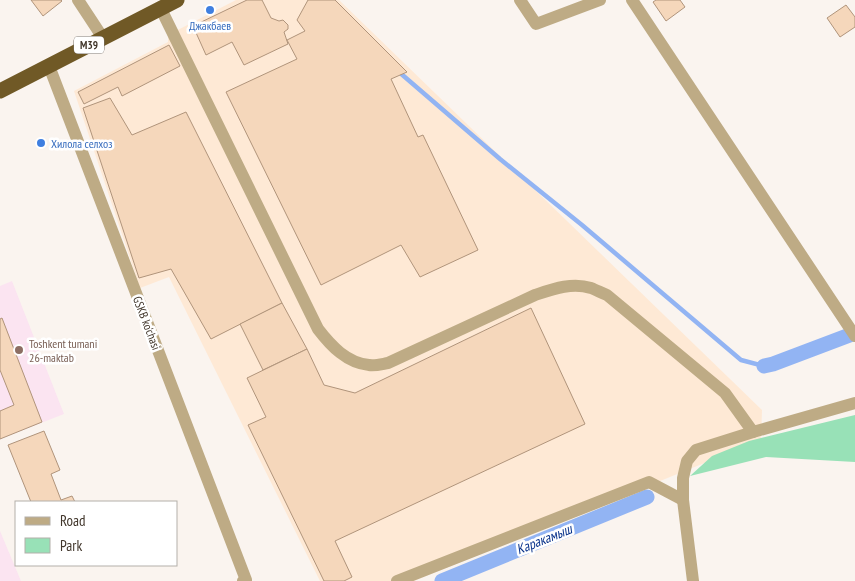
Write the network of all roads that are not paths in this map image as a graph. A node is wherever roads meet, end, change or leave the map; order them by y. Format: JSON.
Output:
{"nodes":[{"id":1,"x":78,"y":0,"type":"edge"},
{"id":2,"x":177,"y":0,"type":"edge"},
{"id":3,"x":520,"y":0,"type":"edge"},
{"id":4,"x":600,"y":0,"type":"edge"},
{"id":5,"x":632,"y":0,"type":"edge"},
{"id":6,"x":161,"y":9,"type":"junction"},
{"id":7,"x":103,"y":38,"type":"junction"},
{"id":8,"x":49,"y":66,"type":"junction"},
{"id":9,"x":0,"y":90,"type":"edge"},
{"id":10,"x":855,"y":336,"type":"edge"},
{"id":11,"x":855,"y":403,"type":"edge"},
{"id":12,"x":753,"y":432,"type":"junction"},
{"id":13,"x":683,"y":500,"type":"junction"},
{"id":14,"x":244,"y":580,"type":"edge"},
{"id":15,"x":397,"y":581,"type":"edge"},
{"id":16,"x":692,"y":581,"type":"edge"}],
"edges":[{"from":1,"to":7,"type":"street"},
{"from":2,"to":6,"type":"highway","number":"M39"},
{"from":3,"to":4,"type":"street"},
{"from":5,"to":10,"type":"street"},
{"from":6,"to":7,"type":"highway","number":"M39"},
{"from":6,"to":12,"type":"street"},
{"from":7,"to":8,"type":"highway","number":"M39"},
{"from":8,"to":9,"type":"highway","number":"M39"},
{"from":8,"to":14,"type":"street","name":"GSKB ko'chasi"},
{"from":11,"to":12,"type":"street"},
{"from":12,"to":13,"type":"street"},
{"from":13,"to":15,"type":"street"},
{"from":13,"to":16,"type":"street"}]}
